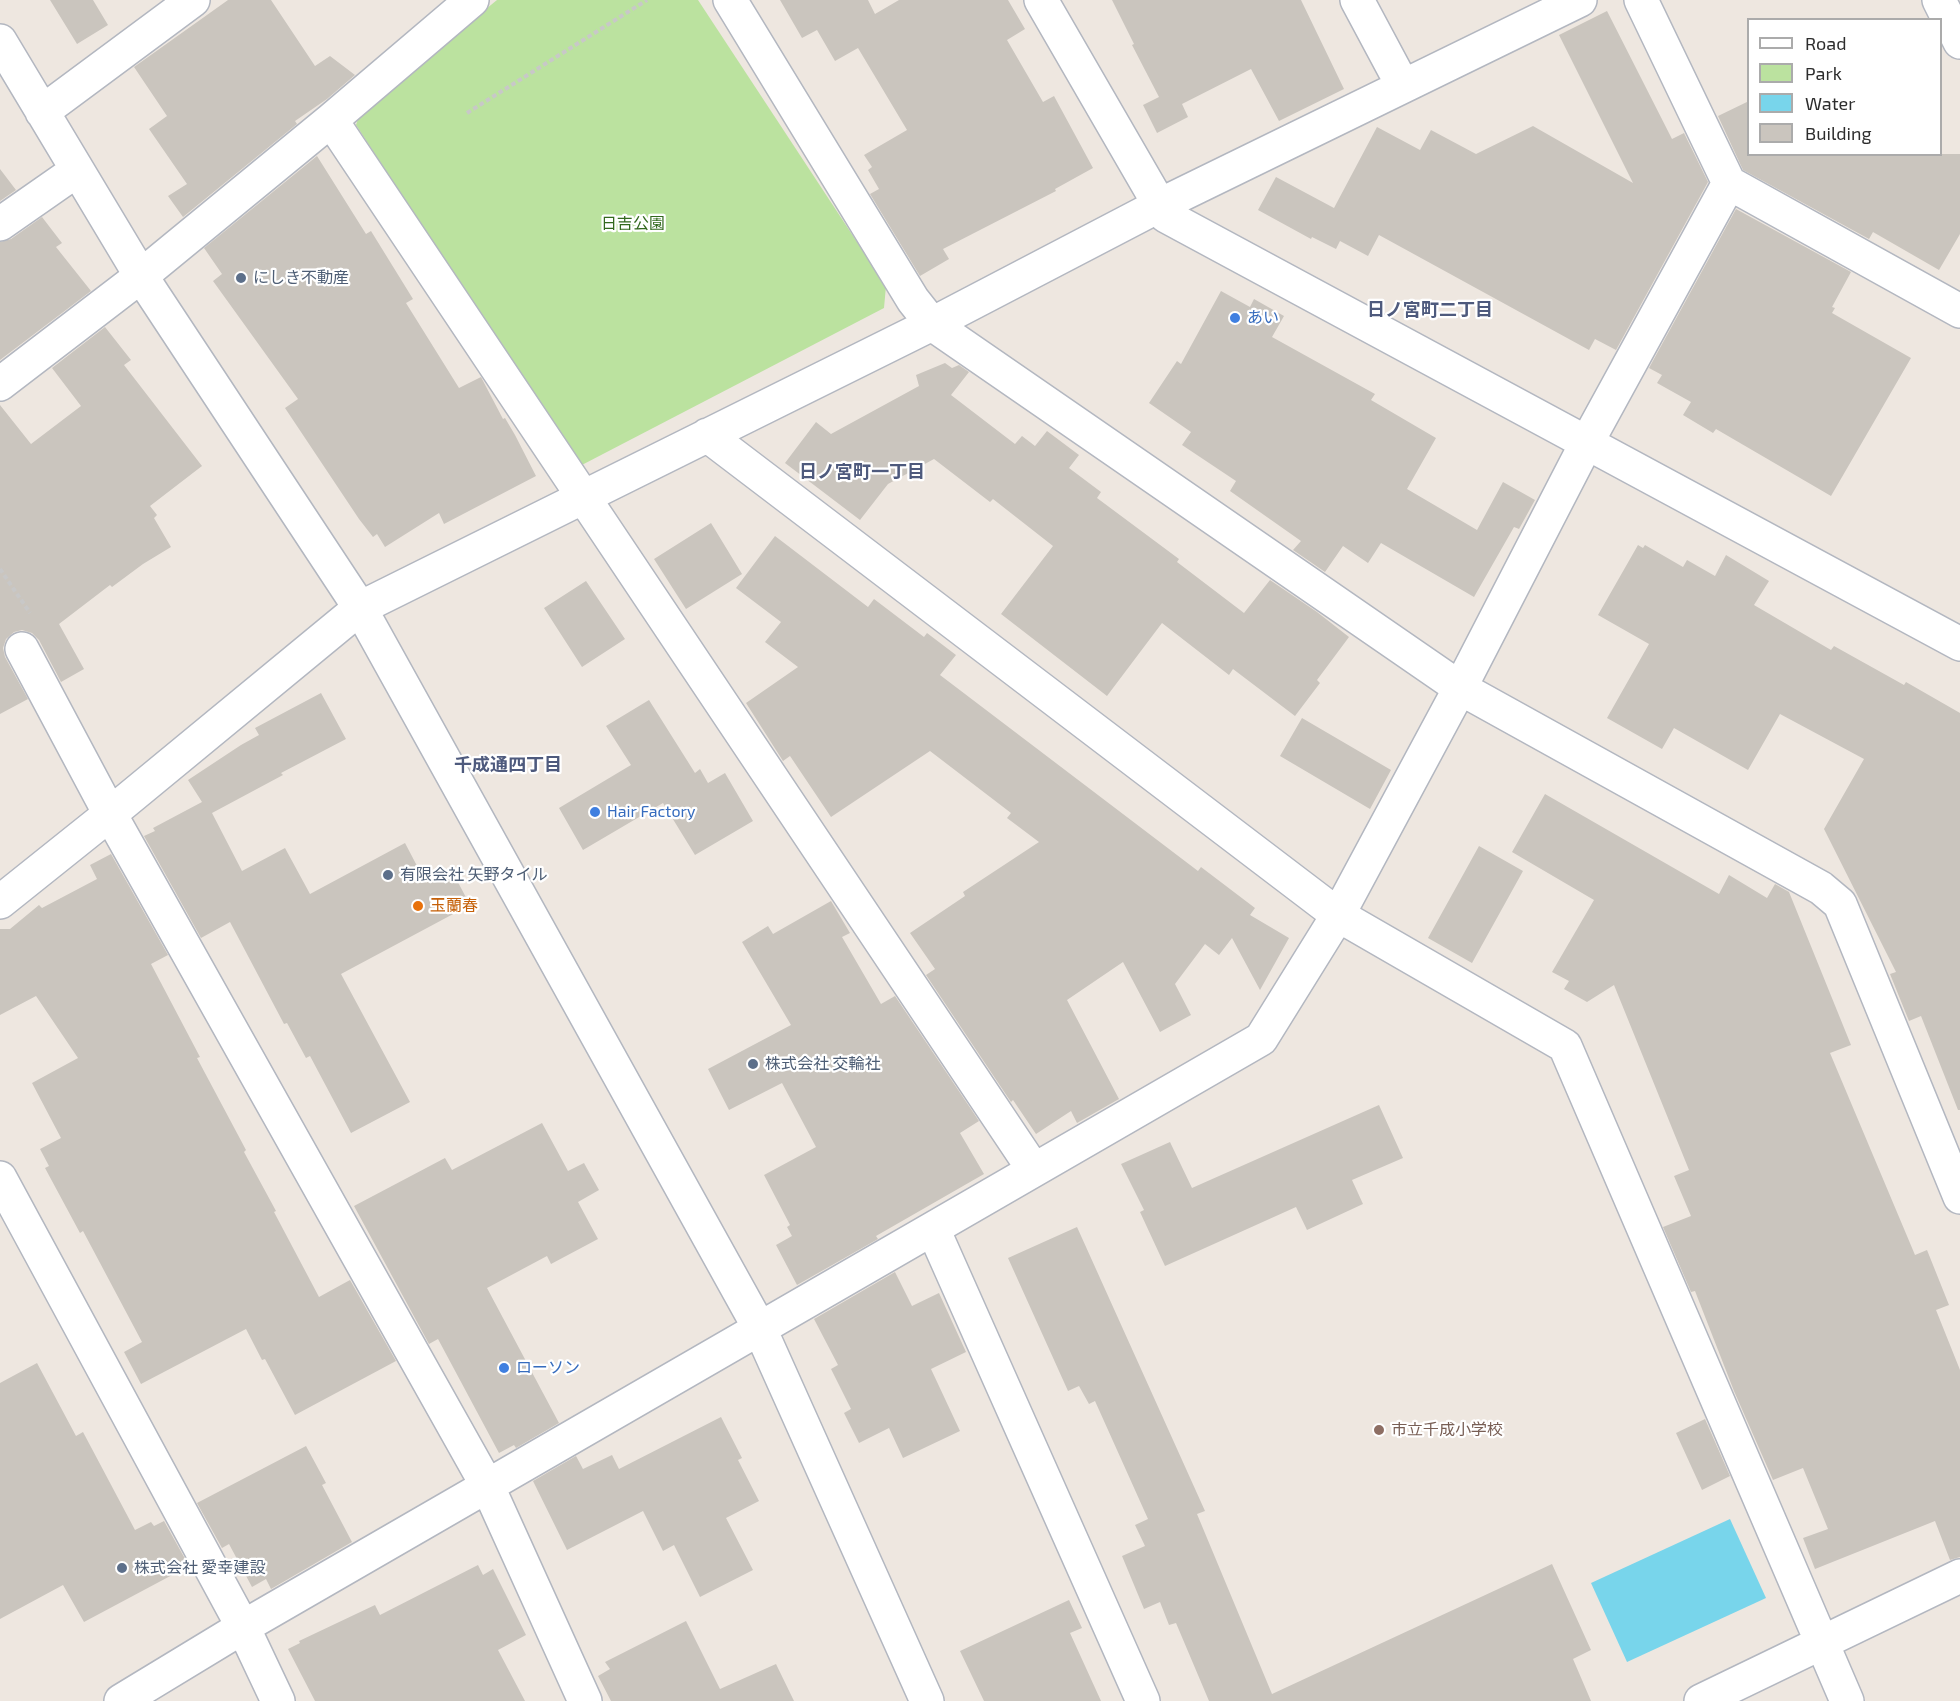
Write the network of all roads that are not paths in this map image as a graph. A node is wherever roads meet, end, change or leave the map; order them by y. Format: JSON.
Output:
{"nodes":[{"id":1,"x":193,"y":0,"type":"edge"},
{"id":2,"x":472,"y":0,"type":"edge"},
{"id":3,"x":730,"y":0,"type":"edge"},
{"id":4,"x":1041,"y":0,"type":"edge"},
{"id":5,"x":1357,"y":0,"type":"edge"},
{"id":6,"x":1580,"y":0,"type":"edge"},
{"id":7,"x":1641,"y":0,"type":"edge"},
{"id":8,"x":1939,"y":0,"type":"edge"},
{"id":9,"x":0,"y":41,"type":"edge"},
{"id":10,"x":1960,"y":42,"type":"edge"},
{"id":11,"x":1403,"y":86,"type":"junction"},
{"id":12,"x":42,"y":112,"type":"junction"},
{"id":13,"x":331,"y":120,"type":"junction"},
{"id":14,"x":76,"y":171,"type":"junction"},
{"id":15,"x":1729,"y":183,"type":"junction"},
{"id":16,"x":1160,"y":205,"type":"junction"},
{"id":17,"x":0,"y":224,"type":"edge"},
{"id":18,"x":141,"y":276,"type":"junction"},
{"id":19,"x":1960,"y":311,"type":"edge"},
{"id":20,"x":932,"y":324,"type":"junction"},
{"id":21,"x":0,"y":384,"type":"edge"},
{"id":22,"x":707,"y":435,"type":"junction"},
{"id":23,"x":1586,"y":444,"type":"junction"},
{"id":24,"x":584,"y":496,"type":"junction"},
{"id":25,"x":360,"y":608,"type":"junction"},
{"id":26,"x":1960,"y":644,"type":"edge"},
{"id":27,"x":22,"y":649,"type":"dead end"},
{"id":28,"x":1460,"y":688,"type":"junction"},
{"id":29,"x":110,"y":814,"type":"junction"},
{"id":30,"x":0,"y":902,"type":"edge"},
{"id":31,"x":1338,"y":915,"type":"junction"},
{"id":32,"x":1035,"y":1170,"type":"junction"},
{"id":33,"x":0,"y":1178,"type":"edge"},
{"id":34,"x":1960,"y":1197,"type":"edge"},
{"id":35,"x":933,"y":1229,"type":"junction"},
{"id":36,"x":760,"y":1329,"type":"junction"},
{"id":37,"x":488,"y":1487,"type":"junction"},
{"id":38,"x":1960,"y":1576,"type":"edge"},
{"id":39,"x":243,"y":1627,"type":"junction"},
{"id":40,"x":1822,"y":1644,"type":"junction"},
{"id":41,"x":121,"y":1701,"type":"edge"},
{"id":42,"x":278,"y":1701,"type":"edge"},
{"id":43,"x":585,"y":1701,"type":"edge"},
{"id":44,"x":927,"y":1701,"type":"edge"},
{"id":45,"x":1143,"y":1701,"type":"edge"},
{"id":46,"x":1701,"y":1701,"type":"edge"},
{"id":47,"x":1847,"y":1701,"type":"edge"}],
"edges":[{"from":1,"to":12,"type":"street"},
{"from":2,"to":13,"type":"street"},
{"from":3,"to":20,"type":"street"},
{"from":4,"to":16,"type":"street"},
{"from":5,"to":11,"type":"street"},
{"from":6,"to":11,"type":"street"},
{"from":7,"to":15,"type":"street"},
{"from":8,"to":10,"type":"street"},
{"from":9,"to":12,"type":"street"},
{"from":11,"to":16,"type":"street"},
{"from":12,"to":14,"type":"street"},
{"from":13,"to":18,"type":"street"},
{"from":13,"to":24,"type":"street"},
{"from":14,"to":17,"type":"street"},
{"from":14,"to":18,"type":"street"},
{"from":15,"to":19,"type":"street"},
{"from":15,"to":23,"type":"street"},
{"from":16,"to":20,"type":"street"},
{"from":16,"to":23,"type":"street"},
{"from":18,"to":21,"type":"street"},
{"from":18,"to":25,"type":"street"},
{"from":20,"to":22,"type":"street"},
{"from":20,"to":28,"type":"street"},
{"from":22,"to":24,"type":"street"},
{"from":22,"to":31,"type":"street"},
{"from":23,"to":26,"type":"street"},
{"from":23,"to":28,"type":"street"},
{"from":24,"to":25,"type":"street"},
{"from":24,"to":32,"type":"street"},
{"from":25,"to":29,"type":"street"},
{"from":25,"to":36,"type":"street"},
{"from":27,"to":29,"type":"street"},
{"from":28,"to":31,"type":"street"},
{"from":28,"to":34,"type":"street"},
{"from":29,"to":30,"type":"street"},
{"from":29,"to":37,"type":"street"},
{"from":31,"to":32,"type":"street"},
{"from":31,"to":40,"type":"street"},
{"from":32,"to":35,"type":"street"},
{"from":33,"to":39,"type":"street"},
{"from":35,"to":36,"type":"street"},
{"from":35,"to":45,"type":"street"},
{"from":36,"to":37,"type":"street"},
{"from":36,"to":44,"type":"street"},
{"from":37,"to":39,"type":"street"},
{"from":37,"to":43,"type":"street"},
{"from":38,"to":40,"type":"street"},
{"from":39,"to":41,"type":"street"},
{"from":39,"to":42,"type":"street"},
{"from":40,"to":46,"type":"street"},
{"from":40,"to":47,"type":"street"}]}
